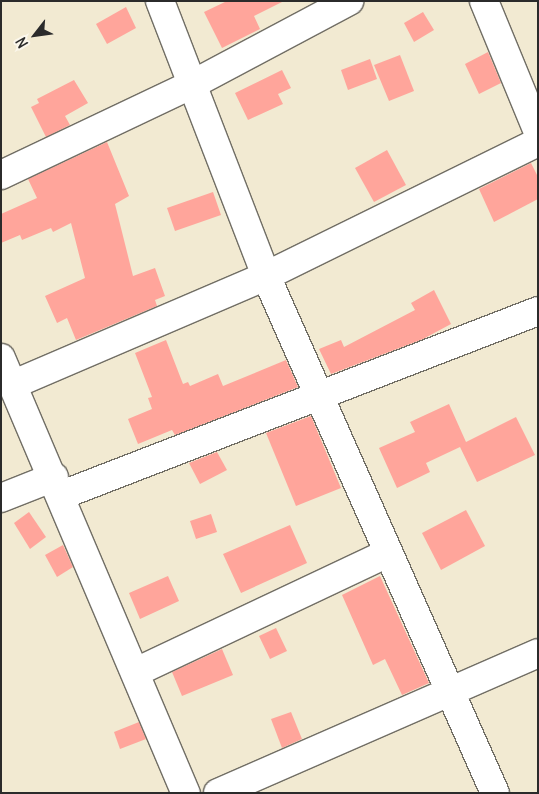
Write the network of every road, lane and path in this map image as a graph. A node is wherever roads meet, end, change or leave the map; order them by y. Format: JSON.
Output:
{"nodes":[{"id":1,"x":160,"y":1,"type":"edge"},
{"id":2,"x":349,"y":1,"type":"edge"},
{"id":3,"x":484,"y":1,"type":"edge"},
{"id":4,"x":193,"y":84,"type":"junction"},
{"id":5,"x":538,"y":132,"type":"edge"},
{"id":6,"x":538,"y":142,"type":"edge"},
{"id":7,"x":1,"y":174,"type":"edge"},
{"id":8,"x":266,"y":276,"type":"junction"},
{"id":9,"x":538,"y":311,"type":"edge"},
{"id":10,"x":1,"y":358,"type":"edge"},
{"id":11,"x":14,"y":384,"type":"junction"},
{"id":12,"x":322,"y":396,"type":"junction"},
{"id":13,"x":58,"y":486,"type":"junction"},
{"id":14,"x":1,"y":498,"type":"edge"},
{"id":15,"x":388,"y":553,"type":"junction"},
{"id":16,"x":538,"y":653,"type":"edge"},
{"id":17,"x":136,"y":672,"type":"junction"},
{"id":18,"x":450,"y":691,"type":"junction"},
{"id":19,"x":186,"y":793,"type":"edge"},
{"id":20,"x":218,"y":793,"type":"edge"},
{"id":21,"x":495,"y":793,"type":"edge"}],
"edges":[{"from":1,"to":4,"type":"street"},
{"from":2,"to":4,"type":"street"},
{"from":3,"to":5,"type":"street"},
{"from":4,"to":7,"type":"street"},
{"from":4,"to":8,"type":"street"},
{"from":6,"to":8,"type":"street"},
{"from":8,"to":11,"type":"street"},
{"from":8,"to":12,"type":"street"},
{"from":9,"to":12,"type":"street"},
{"from":10,"to":11,"type":"street"},
{"from":11,"to":13,"type":"street"},
{"from":12,"to":13,"type":"street"},
{"from":12,"to":15,"type":"street"},
{"from":13,"to":14,"type":"street"},
{"from":13,"to":17,"type":"street"},
{"from":15,"to":17,"type":"street"},
{"from":15,"to":18,"type":"street"},
{"from":16,"to":18,"type":"street"},
{"from":17,"to":19,"type":"street"},
{"from":18,"to":20,"type":"street"},
{"from":18,"to":21,"type":"street"}]}
